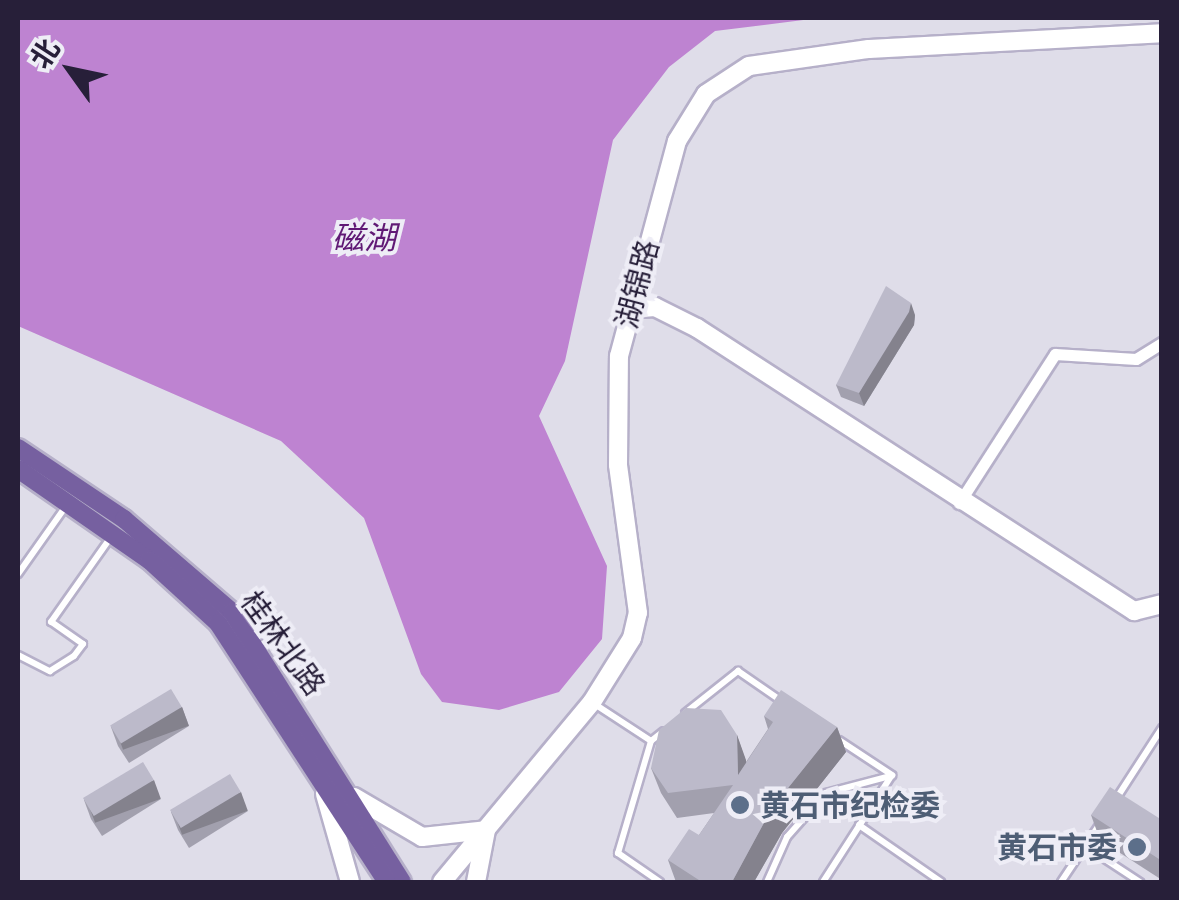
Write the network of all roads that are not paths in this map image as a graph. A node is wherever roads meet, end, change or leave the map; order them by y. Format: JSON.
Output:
{"nodes":[{"id":1,"x":1160,"y":33,"type":"edge"},
{"id":2,"x":628,"y":309,"type":"junction"},
{"id":3,"x":1162,"y":343,"type":"edge"},
{"id":4,"x":18,"y":448,"type":"edge"},
{"id":5,"x":18,"y":469,"type":"edge"},
{"id":6,"x":73,"y":496,"type":"junction"},
{"id":7,"x":959,"y":502,"type":"junction"},
{"id":8,"x":118,"y":526,"type":"junction"},
{"id":9,"x":18,"y":574,"type":"edge"},
{"id":10,"x":1162,"y":604,"type":"edge"},
{"id":11,"x":18,"y":655,"type":"edge"},
{"id":12,"x":592,"y":702,"type":"junction"},
{"id":13,"x":800,"y":713,"type":"edge"},
{"id":14,"x":1162,"y":728,"type":"edge"},
{"id":15,"x":830,"y":734,"type":"edge"},
{"id":16,"x":651,"y":741,"type":"junction"},
{"id":17,"x":316,"y":770,"type":"junction"},
{"id":18,"x":892,"y":776,"type":"junction"},
{"id":19,"x":354,"y":797,"type":"junction"},
{"id":20,"x":859,"y":826,"type":"junction"},
{"id":21,"x":486,"y":830,"type":"junction"},
{"id":22,"x":1085,"y":846,"type":"junction"},
{"id":23,"x":350,"y":882,"type":"edge"},
{"id":24,"x":388,"y":882,"type":"edge"},
{"id":25,"x":402,"y":882,"type":"edge"},
{"id":26,"x":442,"y":882,"type":"edge"},
{"id":27,"x":476,"y":882,"type":"edge"},
{"id":28,"x":660,"y":882,"type":"edge"},
{"id":29,"x":766,"y":882,"type":"edge"},
{"id":30,"x":823,"y":882,"type":"edge"},
{"id":31,"x":941,"y":882,"type":"edge"},
{"id":32,"x":1060,"y":882,"type":"edge"},
{"id":33,"x":1140,"y":882,"type":"edge"}],
"edges":[{"from":1,"to":2,"type":"street","name":"湖锦路"},
{"from":2,"to":7,"type":"street"},
{"from":2,"to":12,"type":"street","name":"湖锦路"},
{"from":3,"to":7,"type":"street"},
{"from":4,"to":6,"type":"main road","name":"桂林北路"},
{"from":5,"to":6,"type":"main road","name":"桂林北路"},
{"from":6,"to":8,"type":"main road","name":"桂林北路"},
{"from":6,"to":9,"type":"lane"},
{"from":7,"to":10,"type":"street"},
{"from":8,"to":11,"type":"lane"},
{"from":8,"to":17,"type":"main road","name":"桂林北路"},
{"from":8,"to":19,"type":"main road","name":"桂林北路"},
{"from":12,"to":16,"type":"lane"},
{"from":12,"to":21,"type":"street","name":"湖锦路"},
{"from":13,"to":16,"type":"lane"},
{"from":14,"to":22,"type":"lane"},
{"from":15,"to":18,"type":"lane"},
{"from":16,"to":28,"type":"lane"},
{"from":17,"to":23,"type":"street"},
{"from":17,"to":24,"type":"main road","name":"桂林北路"},
{"from":18,"to":20,"type":"lane"},
{"from":18,"to":29,"type":"lane"},
{"from":19,"to":21,"type":"street"},
{"from":19,"to":25,"type":"main road","name":"桂林北路"},
{"from":20,"to":30,"type":"lane"},
{"from":20,"to":31,"type":"lane"},
{"from":21,"to":26,"type":"street","name":"湖锦路"},
{"from":21,"to":27,"type":"street"},
{"from":22,"to":32,"type":"lane"},
{"from":22,"to":33,"type":"lane"}]}
